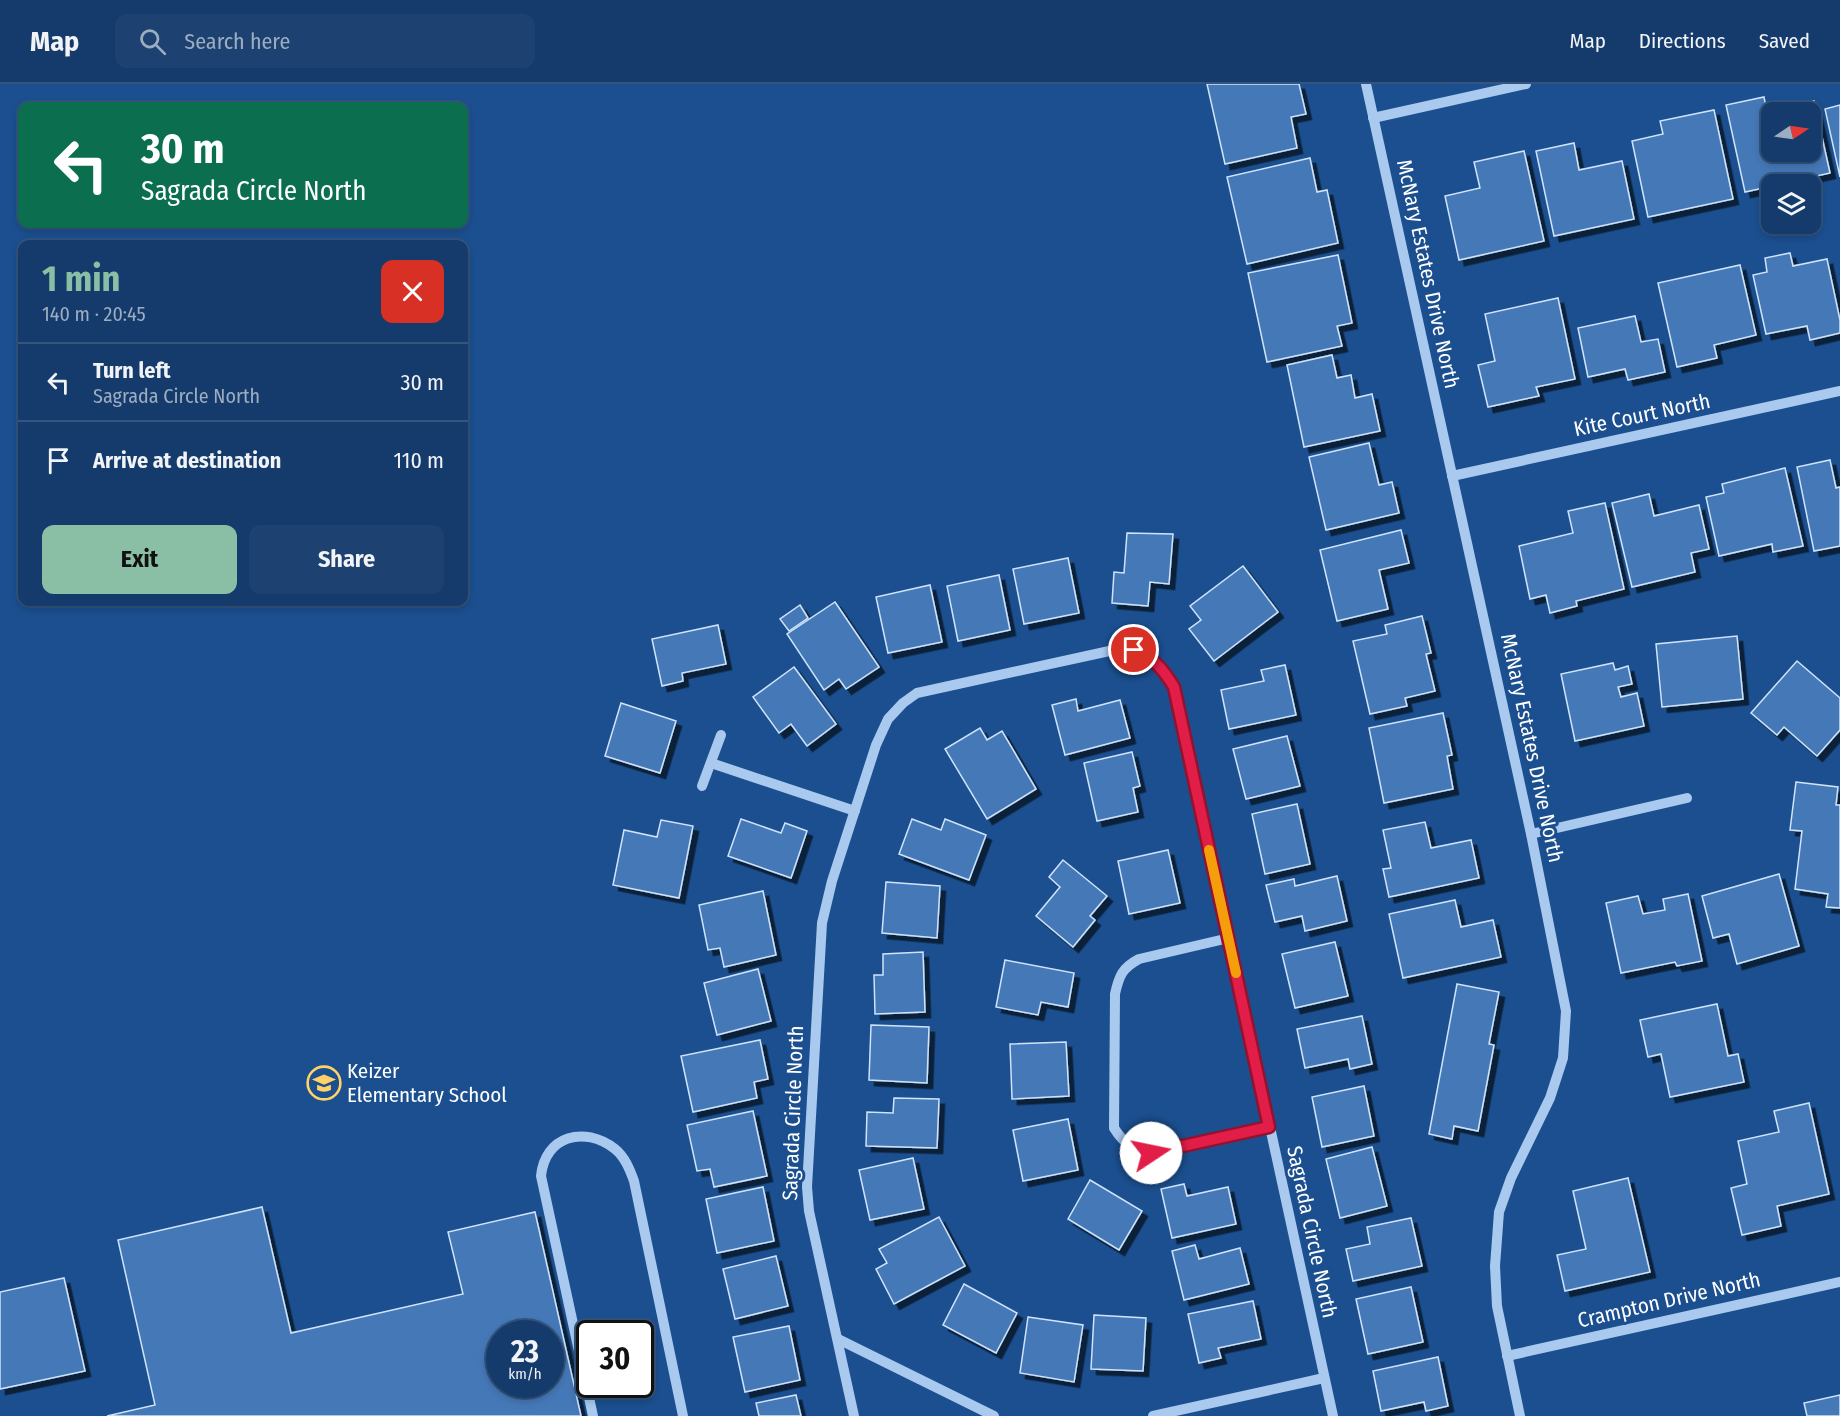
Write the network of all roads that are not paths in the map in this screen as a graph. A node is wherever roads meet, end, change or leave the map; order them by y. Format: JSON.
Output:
{"nodes":[{"id":1,"x":1366,"y":84,"type":"edge"},
{"id":2,"x":1526,"y":84,"type":"edge"},
{"id":3,"x":1373,"y":118,"type":"junction"},
{"id":4,"x":1840,"y":391,"type":"edge"},
{"id":5,"x":1452,"y":476,"type":"junction"},
{"id":6,"x":721,"y":735,"type":"dead end"},
{"id":7,"x":711,"y":763,"type":"junction"},
{"id":8,"x":702,"y":786,"type":"dead end"},
{"id":9,"x":1687,"y":798,"type":"dead end"},
{"id":10,"x":855,"y":811,"type":"junction"},
{"id":11,"x":1531,"y":834,"type":"junction"},
{"id":12,"x":1229,"y":938,"type":"junction"},
{"id":13,"x":1269,"y":1127,"type":"junction"},
{"id":14,"x":1840,"y":1282,"type":"edge"},
{"id":15,"x":838,"y":1339,"type":"junction"},
{"id":16,"x":1507,"y":1356,"type":"junction"},
{"id":17,"x":1324,"y":1378,"type":"junction"},
{"id":18,"x":593,"y":1416,"type":"edge"},
{"id":19,"x":683,"y":1416,"type":"edge"},
{"id":20,"x":854,"y":1416,"type":"edge"},
{"id":21,"x":994,"y":1416,"type":"edge"},
{"id":22,"x":1153,"y":1416,"type":"edge"},
{"id":23,"x":1333,"y":1416,"type":"edge"},
{"id":24,"x":1520,"y":1416,"type":"edge"}],
"edges":[{"from":1,"to":3,"type":"street","name":"McNary Estates Drive North"},
{"from":2,"to":3,"type":"street"},
{"from":3,"to":5,"type":"street","name":"McNary Estates Drive North"},
{"from":4,"to":5,"type":"street","name":"Kite Court North"},
{"from":5,"to":11,"type":"street","name":"McNary Estates Drive North"},
{"from":6,"to":7,"type":"street"},
{"from":7,"to":8,"type":"street"},
{"from":7,"to":10,"type":"street"},
{"from":9,"to":11,"type":"street"},
{"from":10,"to":12,"type":"street","name":"Sagrada Circle North"},
{"from":10,"to":15,"type":"street","name":"Sagrada Circle North"},
{"from":11,"to":16,"type":"street","name":"McNary Estates Drive North"},
{"from":12,"to":13,"type":"street","name":"Sagrada Circle North"},
{"from":12,"to":13,"type":"street"},
{"from":13,"to":17,"type":"street","name":"Sagrada Circle North"},
{"from":14,"to":16,"type":"street","name":"Crampton Drive North"},
{"from":15,"to":20,"type":"street","name":"Sagrada Circle North"},
{"from":15,"to":21,"type":"street"},
{"from":16,"to":24,"type":"street","name":"McNary Estates Drive North"},
{"from":17,"to":22,"type":"street"},
{"from":17,"to":23,"type":"street","name":"Sagrada Circle North"},
{"from":18,"to":19,"type":"street"}]}
